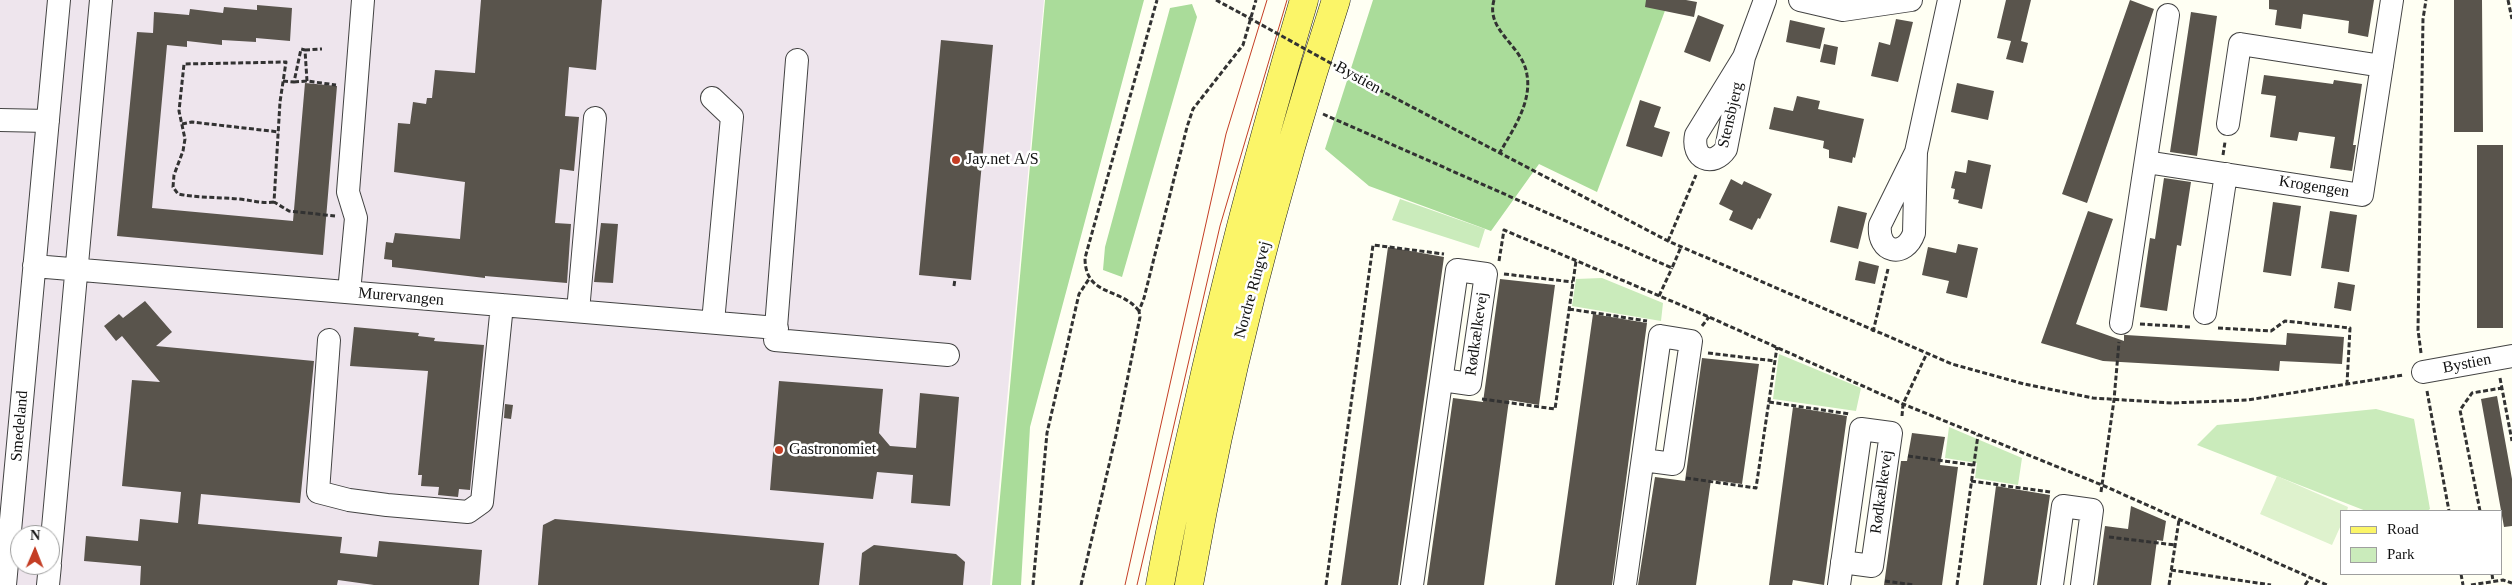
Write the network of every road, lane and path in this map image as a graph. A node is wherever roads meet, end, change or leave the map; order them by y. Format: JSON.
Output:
{"nodes":[{"id":1,"x":58,"y":0,"type":"edge"},
{"id":2,"x":101,"y":0,"type":"edge"},
{"id":3,"x":363,"y":0,"type":"edge"},
{"id":4,"x":1157,"y":0,"type":"edge"},
{"id":5,"x":1216,"y":0,"type":"edge"},
{"id":6,"x":1256,"y":0,"type":"edge"},
{"id":7,"x":1304,"y":0,"type":"edge"},
{"id":8,"x":1336,"y":0,"type":"edge"},
{"id":9,"x":1494,"y":0,"type":"edge"},
{"id":10,"x":1765,"y":0,"type":"edge"},
{"id":11,"x":1800,"y":0,"type":"edge"},
{"id":12,"x":1911,"y":0,"type":"edge"},
{"id":13,"x":1948,"y":0,"type":"edge"},
{"id":14,"x":2392,"y":0,"type":"edge"},
{"id":15,"x":2426,"y":0,"type":"edge"},
{"id":16,"x":2508,"y":0,"type":"edge"},
{"id":17,"x":1889,"y":2,"type":"edge"},
{"id":18,"x":2168,"y":15,"type":"dead end"},
{"id":19,"x":2512,"y":19,"type":"edge"},
{"id":20,"x":322,"y":49,"type":"dead end"},
{"id":21,"x":305,"y":50,"type":"junction"},
{"id":22,"x":1744,"y":57,"type":"junction"},
{"id":23,"x":797,"y":60,"type":"dead end"},
{"id":24,"x":2382,"y":66,"type":"junction"},
{"id":25,"x":283,"y":81,"type":"junction"},
{"id":26,"x":294,"y":82,"type":"junction"},
{"id":27,"x":307,"y":82,"type":"junction"},
{"id":28,"x":356,"y":87,"type":"junction"},
{"id":29,"x":712,"y":98,"type":"dead end"},
{"id":30,"x":1320,"y":113,"type":"dead end"},
{"id":31,"x":595,"y":118,"type":"dead end"},
{"id":32,"x":0,"y":120,"type":"edge"},
{"id":33,"x":48,"y":121,"type":"junction"},
{"id":34,"x":182,"y":124,"type":"junction"},
{"id":35,"x":2228,"y":124,"type":"joint"},
{"id":36,"x":279,"y":132,"type":"junction"},
{"id":37,"x":1916,"y":152,"type":"junction"},
{"id":38,"x":1499,"y":154,"type":"junction"},
{"id":39,"x":1703,"y":158,"type":"junction"},
{"id":40,"x":2146,"y":162,"type":"junction"},
{"id":41,"x":2223,"y":174,"type":"junction"},
{"id":42,"x":274,"y":202,"type":"junction"},
{"id":43,"x":341,"y":216,"type":"dead end"},
{"id":44,"x":1668,"y":242,"type":"junction"},
{"id":45,"x":1681,"y":247,"type":"junction"},
{"id":46,"x":1892,"y":249,"type":"junction"},
{"id":47,"x":1450,"y":255,"type":"dead end"},
{"id":48,"x":1576,"y":260,"type":"junction"},
{"id":49,"x":34,"y":266,"type":"junction"},
{"id":50,"x":1491,"y":267,"type":"junction"},
{"id":51,"x":1672,"y":268,"type":"junction"},
{"id":52,"x":76,"y":270,"type":"junction"},
{"id":53,"x":955,"y":279,"type":"dead end"},
{"id":54,"x":1089,"y":279,"type":"junction"},
{"id":55,"x":1573,"y":282,"type":"junction"},
{"id":56,"x":954,"y":286,"type":"dead end"},
{"id":57,"x":348,"y":292,"type":"junction"},
{"id":58,"x":1659,"y":296,"type":"junction"},
{"id":59,"x":502,"y":305,"type":"junction"},
{"id":60,"x":1569,"y":309,"type":"junction"},
{"id":61,"x":1139,"y":310,"type":"junction"},
{"id":62,"x":578,"y":311,"type":"junction"},
{"id":63,"x":1653,"y":322,"type":"dead end"},
{"id":64,"x":719,"y":323,"type":"junction"},
{"id":65,"x":2121,"y":323,"type":"junction"},
{"id":66,"x":2206,"y":323,"type":"junction"},
{"id":67,"x":777,"y":328,"type":"junction"},
{"id":68,"x":1873,"y":332,"type":"junction"},
{"id":69,"x":329,"y":340,"type":"dead end"},
{"id":70,"x":1777,"y":347,"type":"junction"},
{"id":71,"x":1689,"y":350,"type":"junction"},
{"id":72,"x":1927,"y":354,"type":"junction"},
{"id":73,"x":948,"y":356,"type":"dead end"},
{"id":74,"x":2504,"y":357,"type":"edge"},
{"id":75,"x":1775,"y":361,"type":"junction"},
{"id":76,"x":2423,"y":372,"type":"junction"},
{"id":77,"x":2347,"y":384,"type":"junction"},
{"id":78,"x":2502,"y":388,"type":"junction"},
{"id":79,"x":1478,"y":399,"type":"dead end"},
{"id":80,"x":2114,"y":400,"type":"junction"},
{"id":81,"x":1769,"y":402,"type":"junction"},
{"id":82,"x":1903,"y":404,"type":"junction"},
{"id":83,"x":1854,"y":414,"type":"dead end"},
{"id":84,"x":1978,"y":434,"type":"junction"},
{"id":85,"x":2512,"y":441,"type":"edge"},
{"id":86,"x":1888,"y":454,"type":"junction"},
{"id":87,"x":1643,"y":460,"type":"junction"},
{"id":88,"x":1973,"y":465,"type":"junction"},
{"id":89,"x":1680,"y":477,"type":"dead end"},
{"id":90,"x":1971,"y":481,"type":"junction"},
{"id":91,"x":2102,"y":485,"type":"junction"},
{"id":92,"x":2060,"y":494,"type":"dead end"},
{"id":93,"x":2092,"y":510,"type":"junction"},
{"id":94,"x":2449,"y":510,"type":"edge"},
{"id":95,"x":2480,"y":510,"type":"edge"},
{"id":96,"x":2179,"y":520,"type":"junction"},
{"id":97,"x":53,"y":525,"type":"edge"},
{"id":98,"x":2089,"y":534,"type":"junction"},
{"id":99,"x":2175,"y":545,"type":"junction"},
{"id":100,"x":1842,"y":562,"type":"junction"},
{"id":101,"x":2171,"y":570,"type":"junction"},
{"id":102,"x":2492,"y":575,"type":"edge"},
{"id":103,"x":2310,"y":578,"type":"junction"},
{"id":104,"x":2493,"y":581,"type":"junction"},
{"id":105,"x":2512,"y":583,"type":"edge"},
{"id":106,"x":5,"y":585,"type":"edge"},
{"id":107,"x":1034,"y":585,"type":"edge"},
{"id":108,"x":1081,"y":585,"type":"edge"},
{"id":109,"x":1160,"y":585,"type":"edge"},
{"id":110,"x":1189,"y":585,"type":"edge"},
{"id":111,"x":1326,"y":585,"type":"edge"},
{"id":112,"x":1412,"y":585,"type":"edge"},
{"id":113,"x":1625,"y":585,"type":"edge"},
{"id":114,"x":1839,"y":585,"type":"edge"},
{"id":115,"x":1956,"y":585,"type":"edge"},
{"id":116,"x":2052,"y":585,"type":"edge"},
{"id":117,"x":2082,"y":585,"type":"edge"},
{"id":118,"x":2169,"y":585,"type":"edge"},
{"id":119,"x":2271,"y":585,"type":"edge"},
{"id":120,"x":2305,"y":585,"type":"edge"},
{"id":121,"x":2327,"y":585,"type":"edge"},
{"id":122,"x":2471,"y":585,"type":"edge"}],
"edges":[{"from":1,"to":33,"type":"street","name":"Smedeland"},
{"from":2,"to":52,"type":"street"},
{"from":3,"to":28,"type":"street"},
{"from":4,"to":54,"type":"path"},
{"from":5,"to":38,"type":"path","name":"Bystien","bridge":true},
{"from":6,"to":61,"type":"path"},
{"from":7,"to":109,"type":"main road","name":"Nordre Ringvej"},
{"from":8,"to":110,"type":"main road","name":"Nordre Ringvej"},
{"from":9,"to":38,"type":"path"},
{"from":10,"to":22,"type":"street","name":"Stensbjerg"},
{"from":11,"to":17,"type":"street"},
{"from":12,"to":17,"type":"street"},
{"from":13,"to":37,"type":"street"},
{"from":14,"to":24,"type":"street","name":"Krogengen"},
{"from":15,"to":76,"type":"path"},
{"from":16,"to":19,"type":"path"},
{"from":18,"to":40,"type":"street"},
{"from":20,"to":21,"type":"path"},
{"from":21,"to":26,"type":"path"},
{"from":21,"to":27,"type":"path"},
{"from":22,"to":39,"type":"street","name":"Stensbjerg"},
{"from":22,"to":39,"type":"street","name":"Stensbjerg"},
{"from":23,"to":67,"type":"street"},
{"from":24,"to":35,"type":"street"},
{"from":24,"to":41,"type":"street","name":"Krogengen"},
{"from":25,"to":26,"type":"path"},
{"from":25,"to":34,"type":"path"},
{"from":25,"to":36,"type":"path"},
{"from":26,"to":27,"type":"path"},
{"from":27,"to":28,"type":"path"},
{"from":28,"to":57,"type":"street"},
{"from":29,"to":64,"type":"street"},
{"from":30,"to":51,"type":"path"},
{"from":31,"to":62,"type":"street"},
{"from":32,"to":33,"type":"street"},
{"from":33,"to":49,"type":"street","name":"Smedeland"},
{"from":34,"to":36,"type":"path"},
{"from":34,"to":42,"type":"path"},
{"from":35,"to":41,"type":"path"},
{"from":36,"to":42,"type":"path"},
{"from":37,"to":46,"type":"street"},
{"from":37,"to":46,"type":"street"},
{"from":38,"to":44,"type":"path","name":"Bystien"},
{"from":39,"to":44,"type":"path"},
{"from":40,"to":41,"type":"street","name":"Krogengen"},
{"from":40,"to":65,"type":"street"},
{"from":41,"to":66,"type":"street"},
{"from":42,"to":43,"type":"path"},
{"from":44,"to":45,"type":"path","name":"Bystien"},
{"from":45,"to":51,"type":"path"},
{"from":45,"to":68,"type":"path","name":"Bystien"},
{"from":46,"to":68,"type":"path"},
{"from":47,"to":111,"type":"path"},
{"from":48,"to":50,"type":"path"},
{"from":48,"to":55,"type":"path"},
{"from":48,"to":58,"type":"path"},
{"from":49,"to":52,"type":"street"},
{"from":49,"to":106,"type":"street","name":"Smedeland"},
{"from":50,"to":55,"type":"path"},
{"from":50,"to":112,"type":"street","name":"Rødkælkevej"},
{"from":51,"to":58,"type":"path"},
{"from":52,"to":57,"type":"street","name":"Murervangen"},
{"from":52,"to":97,"type":"street"},
{"from":53,"to":56,"type":"path"},
{"from":54,"to":61,"type":"path"},
{"from":54,"to":107,"type":"path"},
{"from":55,"to":60,"type":"path"},
{"from":57,"to":59,"type":"street","name":"Murervangen"},
{"from":58,"to":70,"type":"path"},
{"from":59,"to":62,"type":"street","name":"Murervangen"},
{"from":59,"to":69,"type":"street"},
{"from":60,"to":63,"type":"path"},
{"from":60,"to":79,"type":"path"},
{"from":61,"to":108,"type":"path"},
{"from":62,"to":64,"type":"street","name":"Murervangen"},
{"from":64,"to":67,"type":"street","name":"Murervangen"},
{"from":65,"to":66,"type":"path"},
{"from":65,"to":80,"type":"path"},
{"from":66,"to":77,"type":"path"},
{"from":67,"to":73,"type":"street"},
{"from":68,"to":72,"type":"path","name":"Bystien"},
{"from":70,"to":75,"type":"path"},
{"from":70,"to":82,"type":"path"},
{"from":71,"to":75,"type":"path"},
{"from":71,"to":87,"type":"street"},
{"from":71,"to":87,"type":"street"},
{"from":72,"to":80,"type":"path","name":"Bystien"},
{"from":72,"to":82,"type":"path"},
{"from":74,"to":76,"type":"street","name":"Bystien"},
{"from":74,"to":78,"type":"path"},
{"from":75,"to":81,"type":"path"},
{"from":76,"to":77,"type":"path","name":"Bystien"},
{"from":76,"to":94,"type":"path"},
{"from":77,"to":80,"type":"path","name":"Bystien"},
{"from":78,"to":85,"type":"path"},
{"from":78,"to":95,"type":"path"},
{"from":80,"to":91,"type":"path"},
{"from":81,"to":83,"type":"path"},
{"from":81,"to":89,"type":"path"},
{"from":82,"to":84,"type":"path"},
{"from":84,"to":88,"type":"path"},
{"from":84,"to":91,"type":"path"},
{"from":86,"to":88,"type":"path"},
{"from":86,"to":100,"type":"street","name":"Rødkælkevej"},
{"from":86,"to":100,"type":"street","name":"Rødkælkevej"},
{"from":87,"to":113,"type":"street"},
{"from":88,"to":90,"type":"path"},
{"from":90,"to":92,"type":"path"},
{"from":90,"to":115,"type":"path"},
{"from":91,"to":93,"type":"path"},
{"from":91,"to":96,"type":"path"},
{"from":93,"to":98,"type":"street"},
{"from":93,"to":116,"type":"street"},
{"from":96,"to":99,"type":"path"},
{"from":96,"to":103,"type":"path"},
{"from":98,"to":99,"type":"path"},
{"from":98,"to":117,"type":"street"},
{"from":99,"to":101,"type":"path"},
{"from":100,"to":114,"type":"street","name":"Rødkælkevej"},
{"from":101,"to":118,"type":"path"},
{"from":101,"to":119,"type":"path"},
{"from":102,"to":104,"type":"path"},
{"from":103,"to":120,"type":"path"},
{"from":103,"to":121,"type":"path"},
{"from":104,"to":105,"type":"path"},
{"from":104,"to":122,"type":"path"}]}
